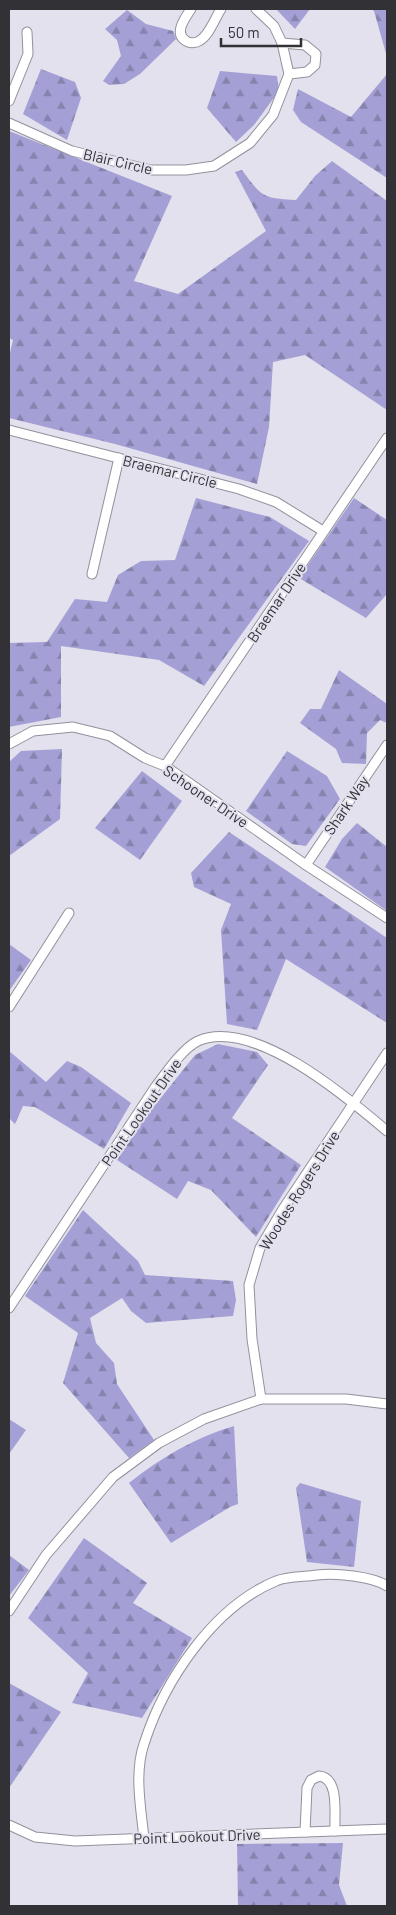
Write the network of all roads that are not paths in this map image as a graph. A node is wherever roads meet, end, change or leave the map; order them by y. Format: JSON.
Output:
{"nodes":[{"id":1,"x":191,"y":9,"type":"edge"},
{"id":2,"x":221,"y":9,"type":"edge"},
{"id":3,"x":256,"y":9,"type":"edge"},
{"id":4,"x":27,"y":32,"type":"dead end"},
{"id":5,"x":282,"y":44,"type":"junction"},
{"id":6,"x":289,"y":74,"type":"junction"},
{"id":7,"x":9,"y":101,"type":"edge"},
{"id":8,"x":9,"y":123,"type":"edge"},
{"id":9,"x":9,"y":430,"type":"edge"},
{"id":10,"x":387,"y":438,"type":"edge"},
{"id":11,"x":119,"y":458,"type":"junction"},
{"id":12,"x":323,"y":531,"type":"junction"},
{"id":13,"x":92,"y":574,"type":"dead end"},
{"id":14,"x":9,"y":744,"type":"edge"},
{"id":15,"x":387,"y":745,"type":"edge"},
{"id":16,"x":165,"y":766,"type":"junction"},
{"id":17,"x":306,"y":865,"type":"junction"},
{"id":18,"x":69,"y":913,"type":"dead end"},
{"id":19,"x":387,"y":918,"type":"edge"},
{"id":20,"x":9,"y":1007,"type":"edge"},
{"id":21,"x":387,"y":1053,"type":"edge"},
{"id":22,"x":354,"y":1103,"type":"junction"},
{"id":23,"x":387,"y":1131,"type":"edge"},
{"id":24,"x":9,"y":1308,"type":"edge"},
{"id":25,"x":261,"y":1399,"type":"junction"},
{"id":26,"x":387,"y":1404,"type":"edge"},
{"id":27,"x":387,"y":1586,"type":"edge"},
{"id":28,"x":9,"y":1611,"type":"edge"},
{"id":29,"x":9,"y":1825,"type":"edge"},
{"id":30,"x":387,"y":1829,"type":"edge"},
{"id":31,"x":335,"y":1831,"type":"junction"},
{"id":32,"x":305,"y":1832,"type":"junction"},
{"id":33,"x":144,"y":1838,"type":"junction"}],
"edges":[{"from":1,"to":2,"type":"street"},
{"from":3,"to":5,"type":"street"},
{"from":4,"to":7,"type":"street"},
{"from":5,"to":6,"type":"street"},
{"from":5,"to":6,"type":"street"},
{"from":6,"to":8,"type":"street","name":"Blair Circle"},
{"from":9,"to":11,"type":"street","name":"Braemar Circle"},
{"from":10,"to":12,"type":"street","name":"Braemar Drive"},
{"from":11,"to":12,"type":"street","name":"Braemar Circle"},
{"from":11,"to":13,"type":"street"},
{"from":12,"to":16,"type":"street","name":"Braemar Drive"},
{"from":14,"to":16,"type":"street","name":"Schooner Drive"},
{"from":15,"to":17,"type":"street","name":"Shark Way"},
{"from":16,"to":17,"type":"street","name":"Schooner Drive"},
{"from":17,"to":19,"type":"street","name":"Schooner Drive"},
{"from":18,"to":20,"type":"street"},
{"from":21,"to":22,"type":"street","name":"Woodes Rogers Drive"},
{"from":22,"to":23,"type":"street","name":"Point Lookout Drive"},
{"from":22,"to":24,"type":"street","name":"Point Lookout Drive"},
{"from":22,"to":25,"type":"street","name":"Woodes Rogers Drive"},
{"from":25,"to":26,"type":"street"},
{"from":25,"to":28,"type":"street"},
{"from":27,"to":33,"type":"street"},
{"from":29,"to":33,"type":"street","name":"Point Lookout Drive"},
{"from":30,"to":31,"type":"street","name":"Point Lookout Drive"},
{"from":31,"to":32,"type":"street","name":"Point Lookout Drive"},
{"from":31,"to":32,"type":"street"},
{"from":32,"to":33,"type":"street","name":"Point Lookout Drive"}]}
